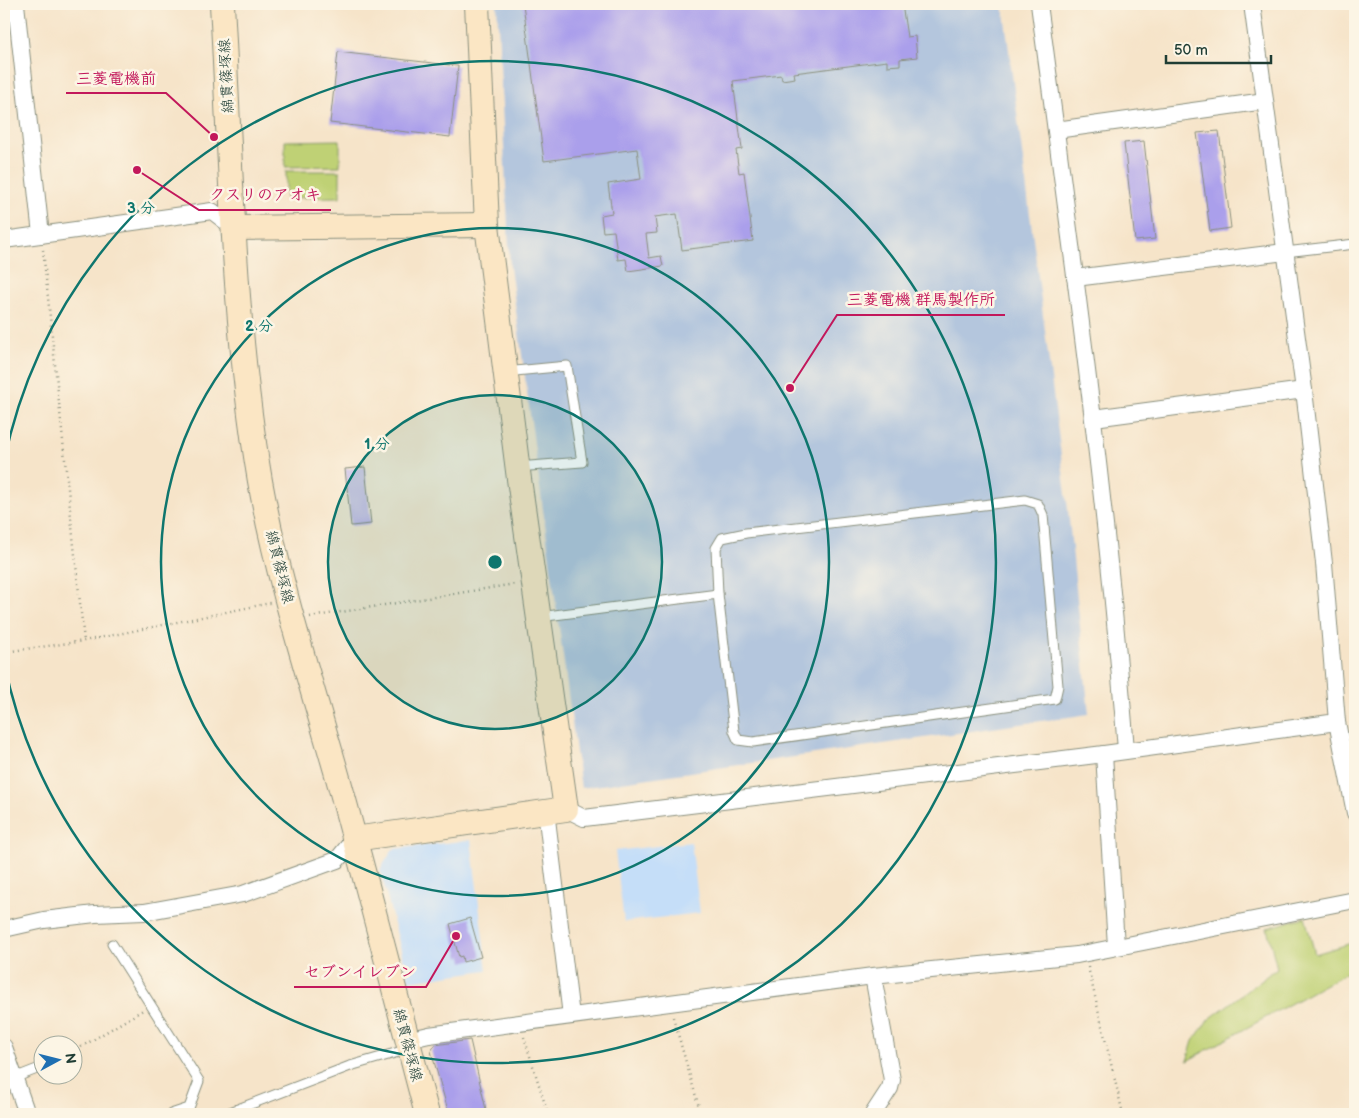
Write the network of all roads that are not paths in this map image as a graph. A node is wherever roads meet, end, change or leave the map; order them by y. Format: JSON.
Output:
{"nodes":[{"id":1,"x":16,"y":4,"type":"edge"},
{"id":2,"x":222,"y":4,"type":"edge"},
{"id":3,"x":477,"y":4,"type":"edge"},
{"id":4,"x":1039,"y":4,"type":"edge"},
{"id":5,"x":1252,"y":4,"type":"edge"},
{"id":6,"x":1265,"y":101,"type":"junction"},
{"id":7,"x":1056,"y":130,"type":"junction"},
{"id":8,"x":487,"y":225,"type":"junction"},
{"id":9,"x":234,"y":228,"type":"junction"},
{"id":10,"x":41,"y":235,"type":"junction"},
{"id":11,"x":4,"y":240,"type":"edge"},
{"id":12,"x":1355,"y":244,"type":"edge"},
{"id":13,"x":1285,"y":252,"type":"junction"},
{"id":14,"x":1075,"y":278,"type":"junction"},
{"id":15,"x":505,"y":372,"type":"junction"},
{"id":16,"x":1304,"y":390,"type":"junction"},
{"id":17,"x":1094,"y":418,"type":"junction"},
{"id":18,"x":517,"y":467,"type":"junction"},
{"id":19,"x":718,"y":594,"type":"junction"},
{"id":20,"x":538,"y":616,"type":"junction"},
{"id":21,"x":1337,"y":722,"type":"junction"},
{"id":22,"x":1126,"y":750,"type":"junction"},
{"id":23,"x":1104,"y":754,"type":"junction"},
{"id":24,"x":556,"y":810,"type":"junction"},
{"id":25,"x":1355,"y":813,"type":"edge"},
{"id":26,"x":354,"y":839,"type":"junction"},
{"id":27,"x":1355,"y":900,"type":"edge"},
{"id":28,"x":4,"y":929,"type":"edge"},
{"id":29,"x":112,"y":944,"type":"dead end"},
{"id":30,"x":1116,"y":946,"type":"junction"},
{"id":31,"x":873,"y":976,"type":"junction"},
{"id":32,"x":571,"y":1016,"type":"junction"},
{"id":33,"x":408,"y":1044,"type":"junction"},
{"id":34,"x":4,"y":1047,"type":"edge"},
{"id":35,"x":32,"y":1071,"type":"edge"},
{"id":36,"x":14,"y":1078,"type":"junction"},
{"id":37,"x":192,"y":1111,"type":"edge"},
{"id":38,"x":27,"y":1114,"type":"edge"},
{"id":39,"x":171,"y":1114,"type":"edge"},
{"id":40,"x":225,"y":1114,"type":"edge"},
{"id":41,"x":427,"y":1114,"type":"edge"},
{"id":42,"x":873,"y":1114,"type":"edge"}],
"edges":[{"from":1,"to":10,"type":"street"},
{"from":2,"to":9,"type":"street","name":"綿貫篠塚線"},
{"from":3,"to":8,"type":"street"},
{"from":4,"to":7,"type":"street"},
{"from":5,"to":6,"type":"street"},
{"from":6,"to":7,"type":"street"},
{"from":6,"to":13,"type":"street"},
{"from":7,"to":14,"type":"street"},
{"from":8,"to":9,"type":"street"},
{"from":8,"to":15,"type":"street"},
{"from":9,"to":10,"type":"street"},
{"from":9,"to":26,"type":"street","name":"綿貫篠塚線"},
{"from":10,"to":11,"type":"street"},
{"from":12,"to":13,"type":"lane"},
{"from":13,"to":14,"type":"street"},
{"from":13,"to":16,"type":"street"},
{"from":14,"to":17,"type":"street"},
{"from":15,"to":18,"type":"street"},
{"from":15,"to":18,"type":"lane"},
{"from":16,"to":17,"type":"street"},
{"from":16,"to":21,"type":"street"},
{"from":17,"to":22,"type":"street"},
{"from":18,"to":20,"type":"street"},
{"from":19,"to":19,"type":"lane"},
{"from":19,"to":20,"type":"lane"},
{"from":20,"to":24,"type":"street"},
{"from":21,"to":22,"type":"street"},
{"from":21,"to":25,"type":"street"},
{"from":22,"to":23,"type":"street"},
{"from":23,"to":24,"type":"street"},
{"from":23,"to":30,"type":"street"},
{"from":24,"to":26,"type":"street"},
{"from":24,"to":32,"type":"street"},
{"from":26,"to":28,"type":"street"},
{"from":26,"to":33,"type":"street","name":"綿貫篠塚線"},
{"from":27,"to":30,"type":"street"},
{"from":29,"to":37,"type":"lane"},
{"from":30,"to":31,"type":"street"},
{"from":31,"to":32,"type":"street"},
{"from":31,"to":42,"type":"street"},
{"from":32,"to":33,"type":"street"},
{"from":33,"to":40,"type":"lane"},
{"from":33,"to":41,"type":"street","name":"綿貫篠塚線"},
{"from":34,"to":36,"type":"street"},
{"from":35,"to":36,"type":"lane"},
{"from":36,"to":38,"type":"street"},
{"from":37,"to":39,"type":"lane"}]}
